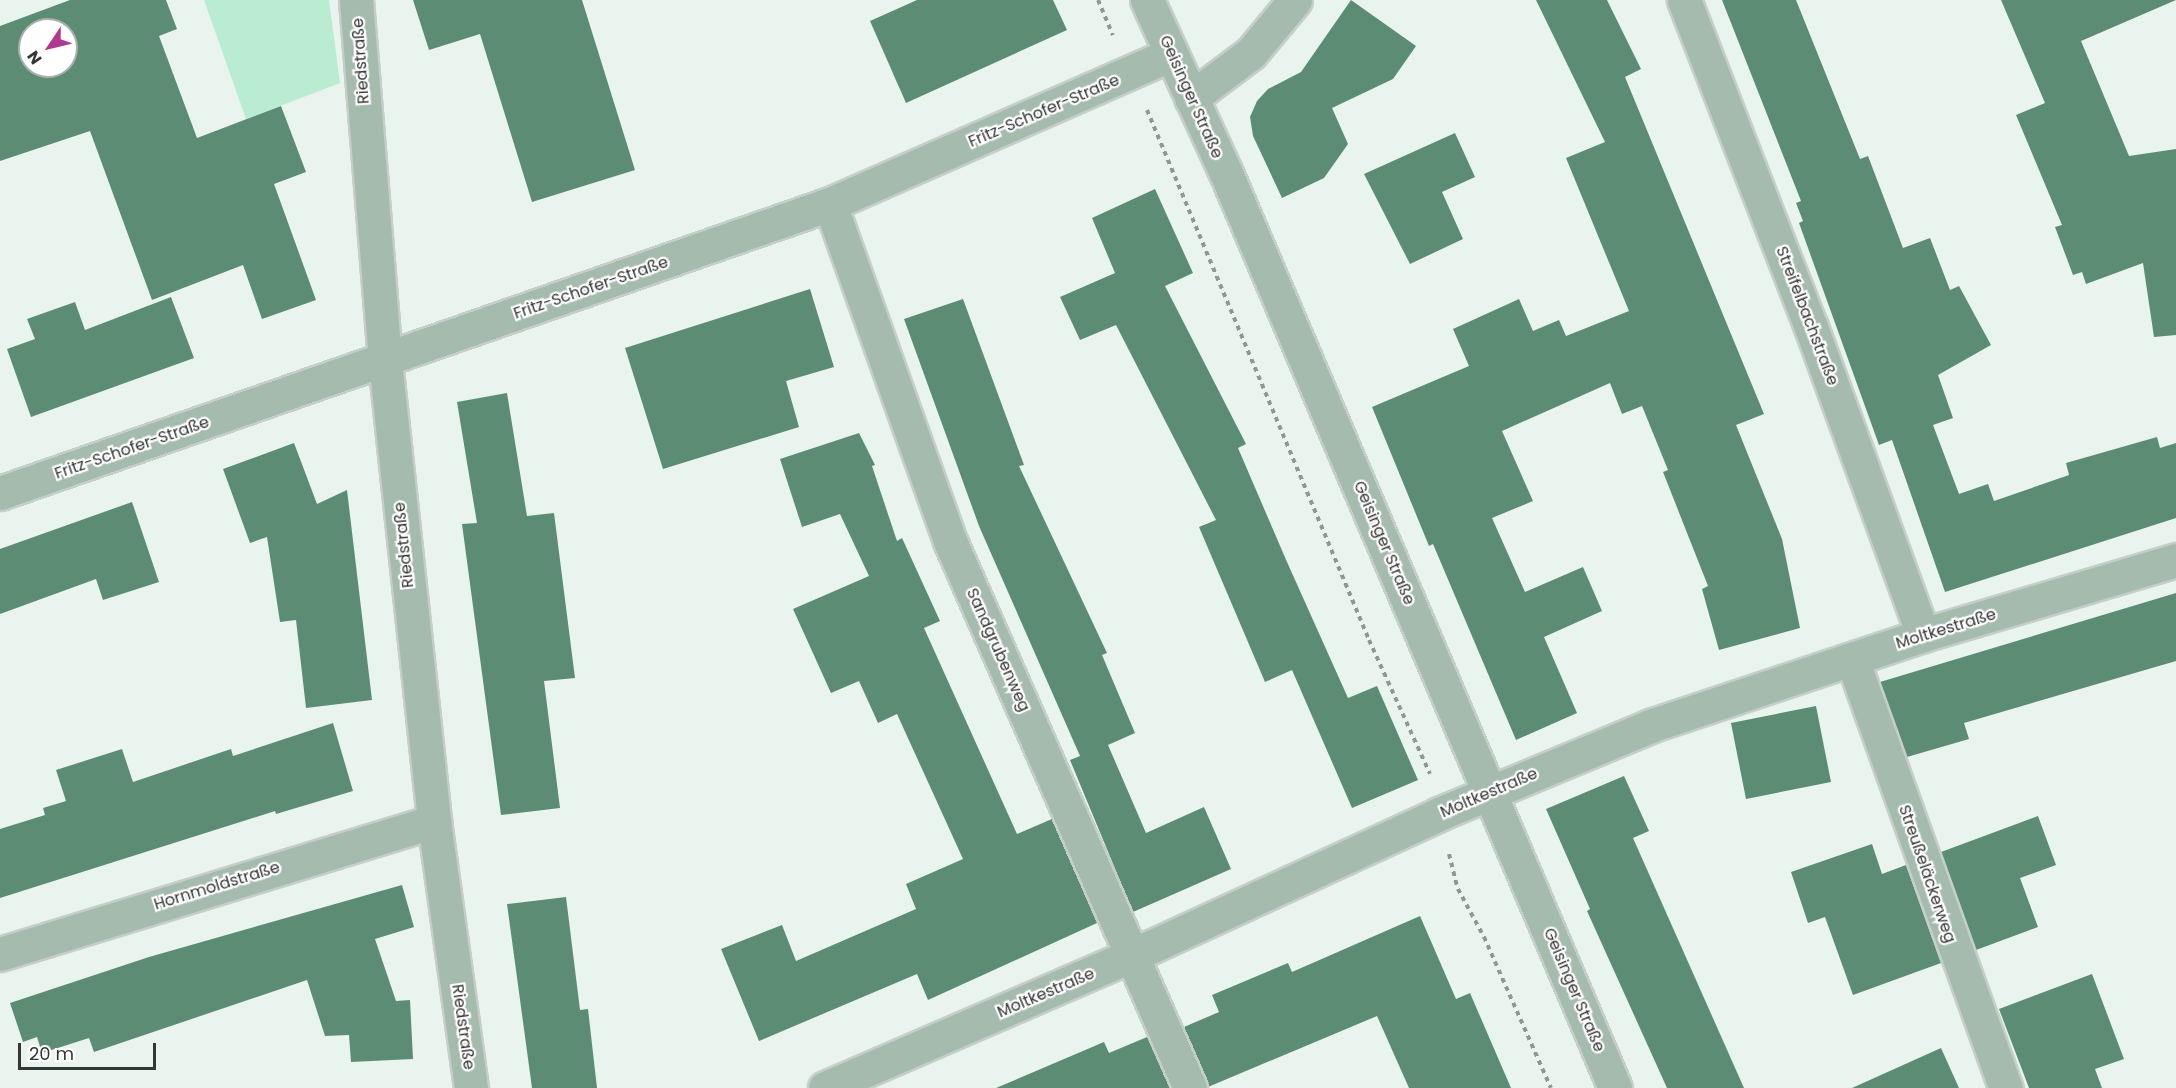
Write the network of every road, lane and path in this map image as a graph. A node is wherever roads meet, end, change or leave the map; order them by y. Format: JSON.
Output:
{"nodes":[{"id":1,"x":356,"y":0,"type":"edge"},
{"id":2,"x":1098,"y":0,"type":"edge"},
{"id":3,"x":1148,"y":0,"type":"edge"},
{"id":4,"x":1295,"y":0,"type":"edge"},
{"id":5,"x":1684,"y":0,"type":"edge"},
{"id":6,"x":1171,"y":54,"type":"junction"},
{"id":7,"x":1130,"y":74,"type":"junction"},
{"id":8,"x":1191,"y":98,"type":"junction"},
{"id":9,"x":830,"y":204,"type":"junction"},
{"id":10,"x":384,"y":361,"type":"junction"},
{"id":11,"x":0,"y":493,"type":"edge"},
{"id":12,"x":2176,"y":560,"type":"edge"},
{"id":13,"x":1923,"y":634,"type":"junction"},
{"id":14,"x":1852,"y":659,"type":"junction"},
{"id":15,"x":1491,"y":791,"type":"junction"},
{"id":16,"x":1439,"y":814,"type":"junction"},
{"id":17,"x":434,"y":821,"type":"junction"},
{"id":18,"x":0,"y":954,"type":"edge"},
{"id":19,"x":1133,"y":955,"type":"junction"},
{"id":20,"x":471,"y":1088,"type":"edge"},
{"id":21,"x":825,"y":1088,"type":"edge"},
{"id":22,"x":1190,"y":1088,"type":"edge"},
{"id":23,"x":1551,"y":1088,"type":"edge"},
{"id":24,"x":1615,"y":1088,"type":"edge"},
{"id":25,"x":2006,"y":1088,"type":"edge"}],
"edges":[{"from":1,"to":10,"type":"street","name":"Riedstraße"},
{"from":2,"to":7,"type":"path"},
{"from":3,"to":6,"type":"street","name":"Geisinger Straße"},
{"from":4,"to":8,"type":"street"},
{"from":5,"to":13,"type":"street","name":"Streifelbachstraße"},
{"from":6,"to":7,"type":"street","name":"Fritz-Schofer-Straße"},
{"from":6,"to":8,"type":"street","name":"Geisinger Straße"},
{"from":7,"to":9,"type":"street","name":"Fritz-Schofer-Straße"},
{"from":7,"to":16,"type":"path"},
{"from":8,"to":15,"type":"street","name":"Geisinger Straße"},
{"from":9,"to":10,"type":"street","name":"Fritz-Schofer-Straße"},
{"from":9,"to":19,"type":"street","name":"Sandgrubenweg"},
{"from":10,"to":11,"type":"street","name":"Fritz-Schofer-Straße"},
{"from":10,"to":17,"type":"street","name":"Riedstraße"},
{"from":12,"to":13,"type":"street","name":"Moltkestraße"},
{"from":13,"to":14,"type":"street","name":"Moltkestraße"},
{"from":14,"to":15,"type":"street","name":"Moltkestraße"},
{"from":14,"to":25,"type":"street","name":"Streußeläckerweg"},
{"from":15,"to":16,"type":"street","name":"Moltkestraße"},
{"from":15,"to":24,"type":"street","name":"Geisinger Straße"},
{"from":16,"to":19,"type":"street","name":"Moltkestraße"},
{"from":16,"to":23,"type":"path"},
{"from":17,"to":18,"type":"street","name":"Hornmoldstraße"},
{"from":17,"to":20,"type":"street","name":"Riedstraße"},
{"from":19,"to":21,"type":"street","name":"Moltkestraße"},
{"from":19,"to":22,"type":"street","name":"Sandgrubenweg"}]}
